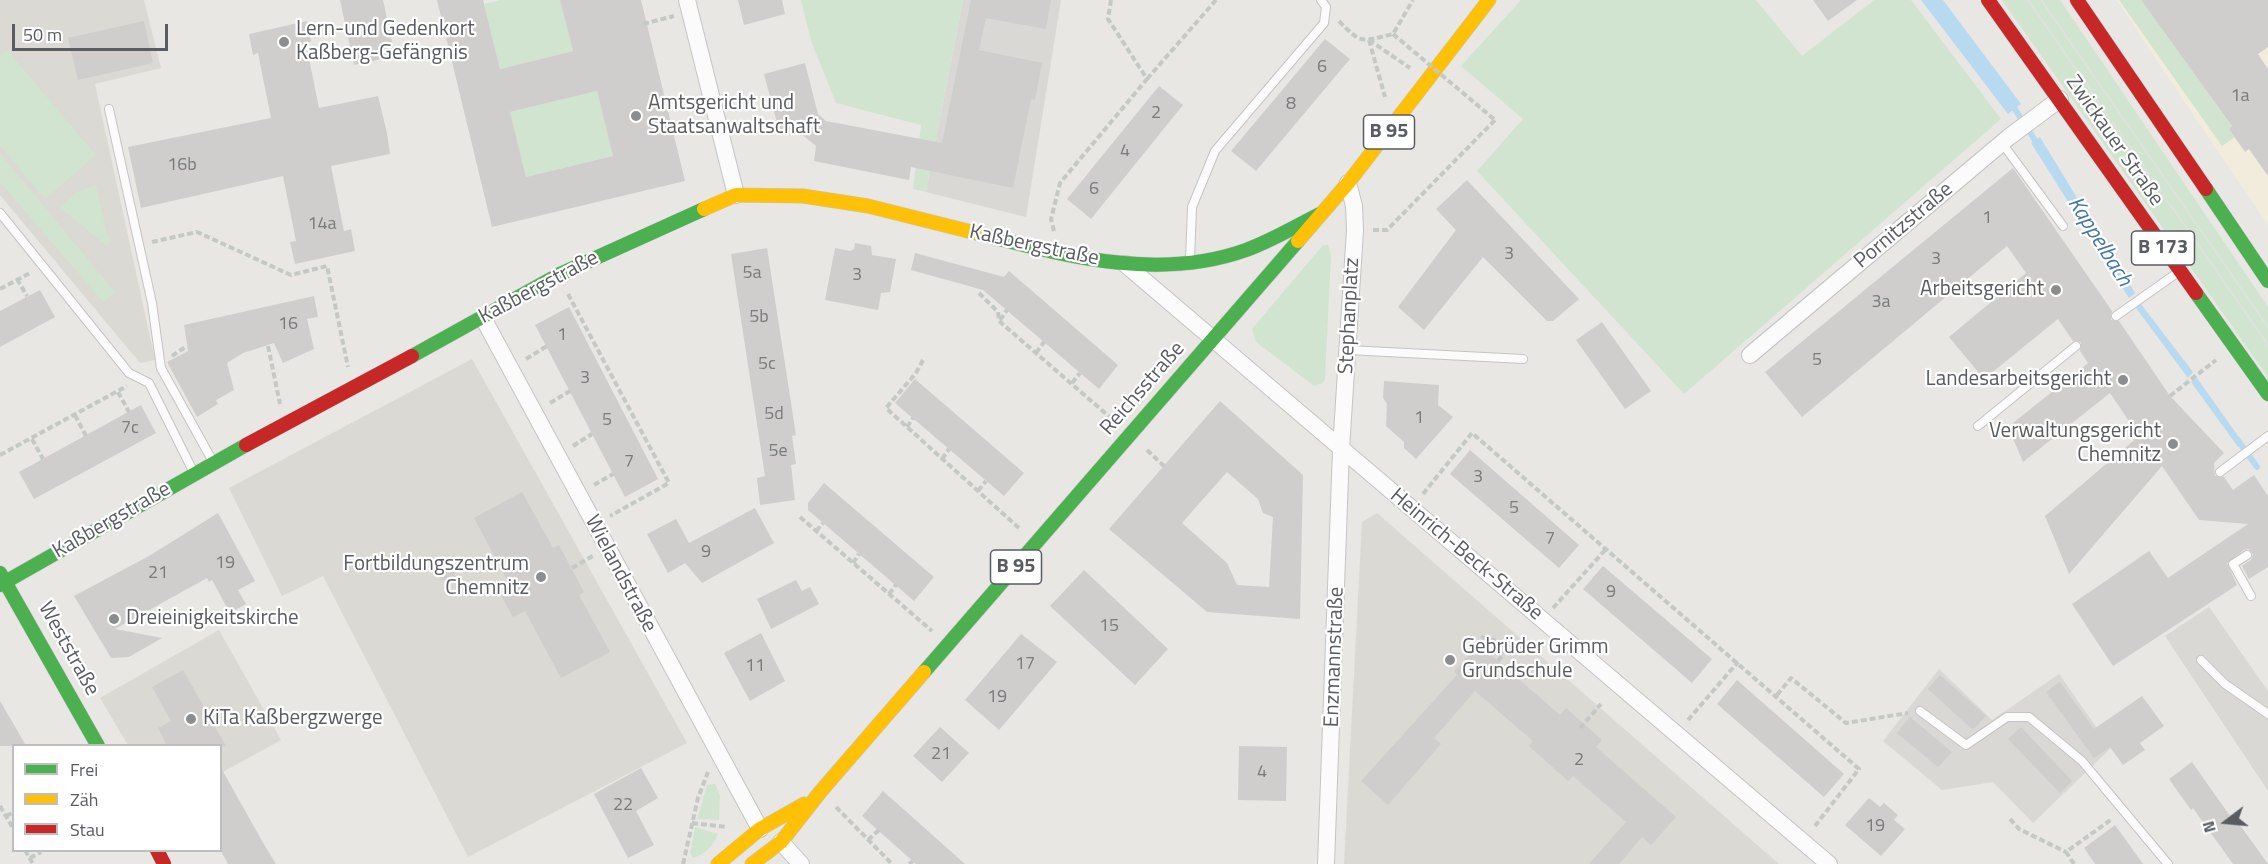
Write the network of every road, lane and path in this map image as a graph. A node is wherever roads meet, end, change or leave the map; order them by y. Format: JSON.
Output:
{"nodes":[{"id":1,"x":1111,"y":0,"type":"edge"},
{"id":2,"x":1216,"y":0,"type":"edge"},
{"id":3,"x":1413,"y":0,"type":"edge"},
{"id":4,"x":1490,"y":0,"type":"edge"},
{"id":5,"x":1988,"y":0,"type":"edge"},
{"id":6,"x":2077,"y":0,"type":"edge"},
{"id":7,"x":1323,"y":4,"type":"edge"},
{"id":8,"x":689,"y":6,"type":"edge"},
{"id":9,"x":643,"y":24,"type":"dead end"},
{"id":10,"x":1393,"y":34,"type":"junction"},
{"id":11,"x":1369,"y":40,"type":"junction"},
{"id":12,"x":1411,"y":68,"type":"dead end"},
{"id":13,"x":1147,"y":79,"type":"junction"},
{"id":14,"x":1386,"y":99,"type":"dead end"},
{"id":15,"x":2060,"y":99,"type":"junction"},
{"id":16,"x":109,"y":109,"type":"dead end"},
{"id":17,"x":2006,"y":140,"type":"junction"},
{"id":18,"x":1348,"y":183,"type":"junction"},
{"id":19,"x":736,"y":195,"type":"junction"},
{"id":20,"x":0,"y":213,"type":"edge"},
{"id":21,"x":1323,"y":213,"type":"junction"},
{"id":22,"x":2063,"y":226,"type":"dead end"},
{"id":23,"x":1355,"y":230,"type":"junction"},
{"id":24,"x":139,"y":245,"type":"junction"},
{"id":25,"x":1058,"y":254,"type":"junction"},
{"id":26,"x":1125,"y":264,"type":"junction"},
{"id":27,"x":1190,"y":264,"type":"junction"},
{"id":28,"x":44,"y":265,"type":"junction"},
{"id":29,"x":2179,"y":271,"type":"junction"},
{"id":30,"x":558,"y":275,"type":"junction"},
{"id":31,"x":17,"y":279,"type":"junction"},
{"id":32,"x":2268,"y":280,"type":"edge"},
{"id":33,"x":0,"y":289,"type":"edge"},
{"id":34,"x":979,"y":293,"type":"dead end"},
{"id":35,"x":27,"y":296,"type":"dead end"},
{"id":36,"x":1007,"y":310,"type":"dead end"},
{"id":37,"x":2116,"y":316,"type":"dead end"},
{"id":38,"x":483,"y":318,"type":"junction"},
{"id":39,"x":999,"y":321,"type":"junction"},
{"id":40,"x":1214,"y":339,"type":"junction"},
{"id":41,"x":1044,"y":342,"type":"dead end"},
{"id":42,"x":268,"y":346,"type":"dead end"},
{"id":43,"x":547,"y":346,"type":"dead end"},
{"id":44,"x":2076,"y":346,"type":"dead end"},
{"id":45,"x":1348,"y":350,"type":"junction"},
{"id":46,"x":1036,"y":353,"type":"junction"},
{"id":47,"x":1750,"y":355,"type":"dead end"},
{"id":48,"x":2221,"y":356,"type":"dead end"},
{"id":49,"x":1523,"y":359,"type":"dead end"},
{"id":50,"x":923,"y":360,"type":"dead end"},
{"id":51,"x":510,"y":369,"type":"junction"},
{"id":52,"x":1080,"y":373,"type":"dead end"},
{"id":53,"x":141,"y":379,"type":"junction"},
{"id":54,"x":1072,"y":383,"type":"junction"},
{"id":55,"x":353,"y":389,"type":"junction"},
{"id":56,"x":118,"y":392,"type":"junction"},
{"id":57,"x":2268,"y":394,"type":"edge"},
{"id":58,"x":2170,"y":396,"type":"dead end"},
{"id":59,"x":129,"y":412,"type":"dead end"},
{"id":60,"x":75,"y":415,"type":"junction"},
{"id":61,"x":913,"y":418,"type":"dead end"},
{"id":62,"x":284,"y":426,"type":"junction"},
{"id":63,"x":1978,"y":426,"type":"dead end"},
{"id":64,"x":907,"y":427,"type":"junction"},
{"id":65,"x":1131,"y":435,"type":"junction"},
{"id":66,"x":86,"y":436,"type":"dead end"},
{"id":67,"x":32,"y":439,"type":"junction"},
{"id":68,"x":2264,"y":439,"type":"edge"},
{"id":69,"x":949,"y":449,"type":"dead end"},
{"id":70,"x":1341,"y":449,"type":"junction"},
{"id":71,"x":0,"y":455,"type":"edge"},
{"id":72,"x":43,"y":459,"type":"dead end"},
{"id":73,"x":942,"y":459,"type":"junction"},
{"id":74,"x":213,"y":463,"type":"junction"},
{"id":75,"x":1164,"y":466,"type":"dead end"},
{"id":76,"x":2220,"y":472,"type":"dead end"},
{"id":77,"x":194,"y":473,"type":"junction"},
{"id":78,"x":986,"y":481,"type":"dead end"},
{"id":79,"x":978,"y":491,"type":"junction"},
{"id":80,"x":1411,"y":508,"type":"junction"},
{"id":81,"x":800,"y":517,"type":"dead end"},
{"id":82,"x":823,"y":523,"type":"dead end"},
{"id":83,"x":594,"y":525,"type":"junction"},
{"id":84,"x":816,"y":531,"type":"junction"},
{"id":85,"x":1036,"y":543,"type":"junction"},
{"id":86,"x":606,"y":548,"type":"junction"},
{"id":87,"x":1606,"y":549,"type":"junction"},
{"id":88,"x":859,"y":554,"type":"dead end"},
{"id":89,"x":2247,"y":555,"type":"dead end"},
{"id":90,"x":853,"y":563,"type":"junction"},
{"id":91,"x":572,"y":568,"type":"dead end"},
{"id":92,"x":2,"y":580,"type":"edge"},
{"id":93,"x":896,"y":585,"type":"dead end"},
{"id":94,"x":889,"y":594,"type":"junction"},
{"id":95,"x":2251,"y":596,"type":"dead end"},
{"id":96,"x":1542,"y":620,"type":"junction"},
{"id":97,"x":1481,"y":637,"type":"dead end"},
{"id":98,"x":1511,"y":644,"type":"junction"},
{"id":99,"x":948,"y":645,"type":"junction"},
{"id":100,"x":1540,"y":651,"type":"dead end"},
{"id":101,"x":2201,"y":660,"type":"dead end"},
{"id":102,"x":1498,"y":661,"type":"dead end"},
{"id":103,"x":1738,"y":662,"type":"junction"},
{"id":104,"x":1777,"y":695,"type":"junction"},
{"id":105,"x":1601,"y":704,"type":"dead end"},
{"id":106,"x":1920,"y":711,"type":"joint"},
{"id":107,"x":2268,"y":714,"type":"edge"},
{"id":108,"x":1580,"y":728,"type":"dead end"},
{"id":109,"x":1676,"y":734,"type":"junction"},
{"id":110,"x":97,"y":744,"type":"edge"},
{"id":111,"x":716,"y":752,"type":"junction"},
{"id":112,"x":819,"y":793,"type":"junction"},
{"id":113,"x":0,"y":806,"type":"edge"},
{"id":114,"x":2123,"y":810,"type":"junction"},
{"id":115,"x":12,"y":813,"type":"edge"},
{"id":116,"x":6,"y":816,"type":"junction"},
{"id":117,"x":2010,"y":819,"type":"dead end"},
{"id":118,"x":692,"y":823,"type":"junction"},
{"id":119,"x":12,"y":826,"type":"edge"},
{"id":120,"x":1815,"y":826,"type":"dead end"},
{"id":121,"x":760,"y":830,"type":"junction"},
{"id":122,"x":879,"y":830,"type":"dead end"},
{"id":123,"x":731,"y":832,"type":"dead end"},
{"id":124,"x":868,"y":840,"type":"junction"},
{"id":125,"x":781,"y":842,"type":"junction"},
{"id":126,"x":26,"y":852,"type":"edge"},
{"id":127,"x":41,"y":852,"type":"dead end"},
{"id":128,"x":2066,"y":852,"type":"junction"},
{"id":129,"x":30,"y":858,"type":"junction"},
{"id":130,"x":33,"y":864,"type":"edge"},
{"id":131,"x":682,"y":864,"type":"edge"},
{"id":132,"x":718,"y":864,"type":"edge"},
{"id":133,"x":752,"y":864,"type":"edge"},
{"id":134,"x":801,"y":864,"type":"edge"},
{"id":135,"x":892,"y":864,"type":"edge"},
{"id":136,"x":1326,"y":864,"type":"edge"},
{"id":137,"x":1829,"y":864,"type":"edge"},
{"id":138,"x":2074,"y":864,"type":"edge"},
{"id":139,"x":2168,"y":864,"type":"edge"}],
"edges":[{"from":1,"to":13,"type":"path"},
{"from":2,"to":13,"type":"path"},
{"from":3,"to":10,"type":"path"},
{"from":4,"to":18,"type":"main road","name":"Reichsstraße","number":"B 95"},
{"from":5,"to":15,"type":"main road","name":"Zwickauer Straße","number":"B 173"},
{"from":6,"to":32,"type":"main road"},
{"from":7,"to":11,"type":"path"},
{"from":7,"to":27,"type":"lane"},
{"from":8,"to":9,"type":"path"},
{"from":8,"to":19,"type":"street"},
{"from":10,"to":11,"type":"path"},
{"from":10,"to":23,"type":"path","bridge":true},
{"from":11,"to":12,"type":"path"},
{"from":11,"to":14,"type":"path"},
{"from":13,"to":25,"type":"path"},
{"from":15,"to":17,"type":"street","name":"Pornitzstraße"},
{"from":15,"to":29,"type":"main road","name":"Zwickauer Straße","number":"B 173"},
{"from":16,"to":24,"type":"lane"},
{"from":17,"to":22,"type":"lane"},
{"from":17,"to":47,"type":"street","name":"Pornitzstraße"},
{"from":18,"to":21,"type":"main road","name":"Reichsstraße","number":"B 95"},
{"from":18,"to":23,"type":"street","name":"Stephanplatz"},
{"from":19,"to":25,"type":"main road","name":"Kaßbergstraße"},
{"from":19,"to":30,"type":"main road","name":"Kaßbergstraße"},
{"from":20,"to":28,"type":"lane"},
{"from":21,"to":27,"type":"main road","name":"Kaßbergstraße"},
{"from":21,"to":40,"type":"main road","name":"Reichsstraße","number":"B 95"},
{"from":23,"to":45,"type":"street","name":"Stephanplatz"},
{"from":24,"to":55,"type":"path"},
{"from":24,"to":74,"type":"lane"},
{"from":25,"to":26,"type":"main road","name":"Kaßbergstraße"},
{"from":26,"to":27,"type":"main road","name":"Kaßbergstraße"},
{"from":26,"to":40,"type":"street","name":"Kaßbergstraße"},
{"from":28,"to":31,"type":"path"},
{"from":28,"to":53,"type":"lane"},
{"from":29,"to":37,"type":"lane"},
{"from":29,"to":57,"type":"main road","name":"Zwickauer Straße","number":"B 173"},
{"from":30,"to":38,"type":"main road","name":"Kaßbergstraße"},
{"from":30,"to":83,"type":"path"},
{"from":31,"to":33,"type":"path"},
{"from":31,"to":35,"type":"path"},
{"from":34,"to":39,"type":"path"},
{"from":36,"to":39,"type":"path"},
{"from":38,"to":51,"type":"street","name":"Wielandstraße"},
{"from":38,"to":55,"type":"main road","name":"Kaßbergstraße"},
{"from":39,"to":46,"type":"path"},
{"from":40,"to":65,"type":"main road","name":"Reichsstraße","number":"B 95"},
{"from":40,"to":70,"type":"street","name":"Heinrich-Beck-Straße"},
{"from":41,"to":46,"type":"path"},
{"from":42,"to":62,"type":"path"},
{"from":43,"to":51,"type":"path"},
{"from":44,"to":63,"type":"lane"},
{"from":45,"to":49,"type":"lane"},
{"from":45,"to":70,"type":"street","name":"Stephanplatz"},
{"from":46,"to":54,"type":"path"},
{"from":48,"to":58,"type":"path"},
{"from":50,"to":64,"type":"path"},
{"from":51,"to":83,"type":"street","name":"Wielandstraße"},
{"from":52,"to":54,"type":"path"},
{"from":53,"to":56,"type":"path"},
{"from":53,"to":77,"type":"lane"},
{"from":54,"to":65,"type":"path"},
{"from":55,"to":62,"type":"main road","name":"Kaßbergstraße"},
{"from":56,"to":59,"type":"path"},
{"from":56,"to":60,"type":"path"},
{"from":60,"to":66,"type":"path"},
{"from":60,"to":67,"type":"path"},
{"from":61,"to":64,"type":"path"},
{"from":62,"to":74,"type":"main road","name":"Kaßbergstraße"},
{"from":64,"to":73,"type":"path"},
{"from":65,"to":75,"type":"path"},
{"from":65,"to":85,"type":"main road","name":"Reichsstraße","number":"B 95"},
{"from":67,"to":71,"type":"path"},
{"from":67,"to":72,"type":"path"},
{"from":68,"to":76,"type":"lane"},
{"from":69,"to":73,"type":"path"},
{"from":70,"to":80,"type":"street","name":"Heinrich-Beck-Straße"},
{"from":70,"to":136,"type":"street","name":"Enzmannstraße"},
{"from":73,"to":79,"type":"path"},
{"from":74,"to":77,"type":"main road","name":"Kaßbergstraße"},
{"from":77,"to":92,"type":"main road","name":"Kaßbergstraße"},
{"from":78,"to":79,"type":"path"},
{"from":79,"to":85,"type":"path"},
{"from":80,"to":87,"type":"path"},
{"from":80,"to":96,"type":"street","name":"Heinrich-Beck-Straße"},
{"from":81,"to":84,"type":"path"},
{"from":82,"to":84,"type":"path"},
{"from":83,"to":86,"type":"street","name":"Wielandstraße"},
{"from":84,"to":90,"type":"path"},
{"from":85,"to":99,"type":"main road","name":"Reichsstraße","number":"B 95"},
{"from":86,"to":91,"type":"path"},
{"from":86,"to":111,"type":"street","name":"Wielandstraße"},
{"from":87,"to":96,"type":"path"},
{"from":87,"to":103,"type":"path"},
{"from":88,"to":90,"type":"path"},
{"from":89,"to":95,"type":"lane"},
{"from":90,"to":94,"type":"path"},
{"from":92,"to":110,"type":"main road","name":"Weststraße"},
{"from":93,"to":94,"type":"path"},
{"from":94,"to":99,"type":"path"},
{"from":96,"to":109,"type":"street","name":"Heinrich-Beck-Straße"},
{"from":97,"to":98,"type":"path"},
{"from":98,"to":100,"type":"path"},
{"from":98,"to":102,"type":"path"},
{"from":99,"to":112,"type":"main road","name":"Reichsstraße","number":"B 95"},
{"from":101,"to":107,"type":"lane"},
{"from":103,"to":104,"type":"path"},
{"from":103,"to":109,"type":"path"},
{"from":104,"to":106,"type":"path"},
{"from":104,"to":120,"type":"path"},
{"from":105,"to":108,"type":"path"},
{"from":106,"to":114,"type":"lane"},
{"from":109,"to":137,"type":"street","name":"Heinrich-Beck-Straße"},
{"from":111,"to":118,"type":"path"},
{"from":111,"to":121,"type":"street","name":"Wielandstraße"},
{"from":112,"to":121,"type":"main road","name":"Reichsstraße","number":"B 95"},
{"from":112,"to":124,"type":"path"},
{"from":112,"to":125,"type":"main road","name":"Reichsstraße","number":"B 95"},
{"from":113,"to":116,"type":"path"},
{"from":114,"to":128,"type":"path"},
{"from":114,"to":139,"type":"lane"},
{"from":115,"to":116,"type":"path"},
{"from":116,"to":119,"type":"path"},
{"from":117,"to":128,"type":"path"},
{"from":118,"to":123,"type":"path"},
{"from":118,"to":131,"type":"path"},
{"from":121,"to":132,"type":"main road","name":"Reichsstraße","number":"B 95"},
{"from":122,"to":124,"type":"path"},
{"from":124,"to":135,"type":"path"},
{"from":125,"to":133,"type":"main road","name":"Reichsstraße","number":"B 95"},
{"from":125,"to":134,"type":"street"},
{"from":126,"to":129,"type":"path"},
{"from":127,"to":129,"type":"path"},
{"from":128,"to":138,"type":"path"},
{"from":129,"to":130,"type":"path"}]}
